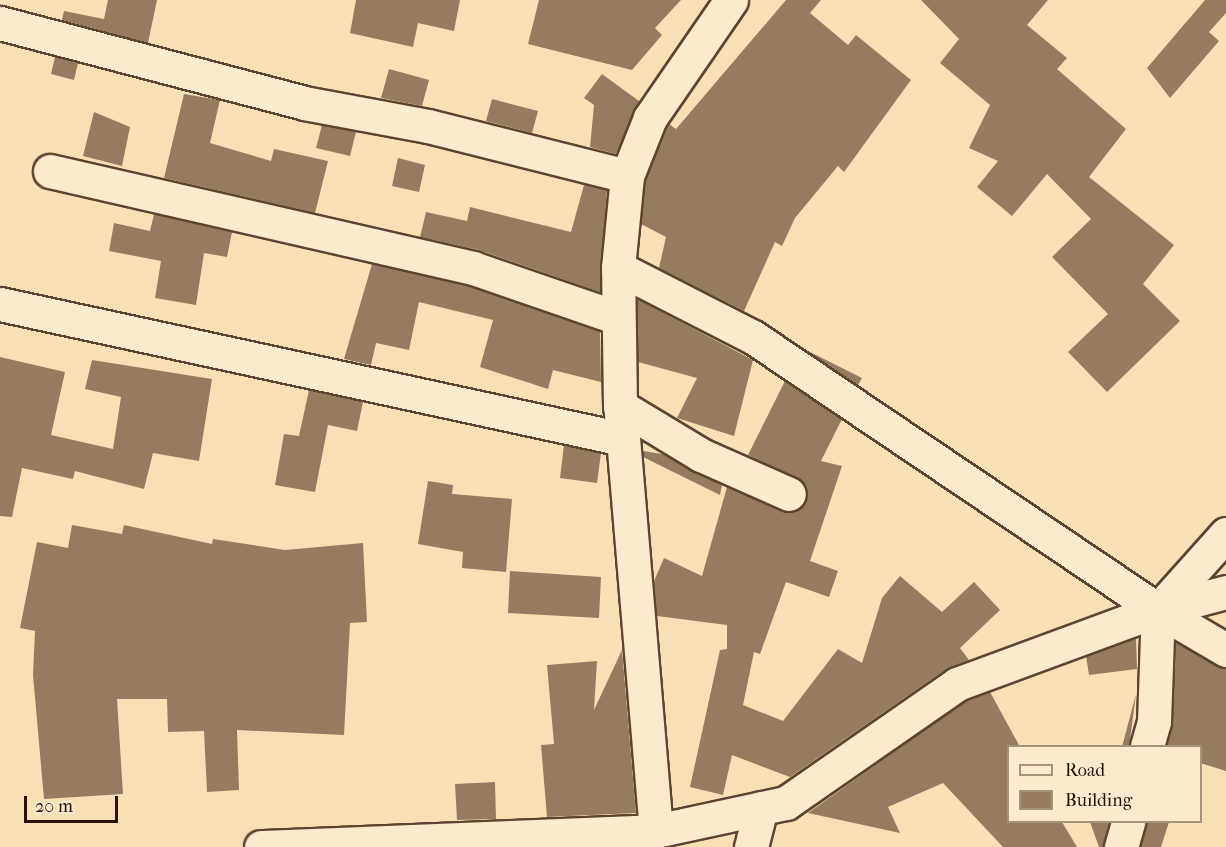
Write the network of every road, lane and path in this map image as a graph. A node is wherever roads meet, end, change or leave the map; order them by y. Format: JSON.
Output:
{"nodes":[{"id":1,"x":730,"y":0,"type":"edge"},
{"id":2,"x":0,"y":23,"type":"edge"},
{"id":3,"x":50,"y":171,"type":"dead end"},
{"id":4,"x":627,"y":176,"type":"junction"},
{"id":5,"x":618,"y":268,"type":"junction"},
{"id":6,"x":0,"y":304,"type":"edge"},
{"id":7,"x":615,"y":317,"type":"junction"},
{"id":8,"x":620,"y":406,"type":"junction"},
{"id":9,"x":623,"y":440,"type":"junction"},
{"id":10,"x":789,"y":494,"type":"dead end"},
{"id":11,"x":1226,"y":534,"type":"edge"},
{"id":12,"x":1226,"y":592,"type":"edge"},
{"id":13,"x":1158,"y":610,"type":"junction"},
{"id":14,"x":1226,"y":650,"type":"edge"},
{"id":15,"x":1148,"y":745,"type":"edge"},
{"id":16,"x":761,"y":808,"type":"junction"},
{"id":17,"x":1128,"y":823,"type":"edge"},
{"id":18,"x":656,"y":831,"type":"junction"},
{"id":19,"x":261,"y":847,"type":"edge"},
{"id":20,"x":751,"y":847,"type":"edge"},
{"id":21,"x":1121,"y":847,"type":"edge"}],
"edges":[{"from":1,"to":4,"type":"street"},
{"from":2,"to":4,"type":"street"},
{"from":3,"to":7,"type":"street"},
{"from":4,"to":5,"type":"street"},
{"from":5,"to":7,"type":"street"},
{"from":5,"to":13,"type":"street"},
{"from":6,"to":9,"type":"street"},
{"from":7,"to":8,"type":"street"},
{"from":8,"to":9,"type":"street"},
{"from":8,"to":10,"type":"street"},
{"from":9,"to":18,"type":"street"},
{"from":11,"to":13,"type":"street"},
{"from":12,"to":13,"type":"street"},
{"from":13,"to":14,"type":"street"},
{"from":13,"to":15,"type":"street"},
{"from":13,"to":16,"type":"street"},
{"from":16,"to":18,"type":"street"},
{"from":16,"to":20,"type":"street"},
{"from":17,"to":21,"type":"street"},
{"from":18,"to":19,"type":"street"}]}
